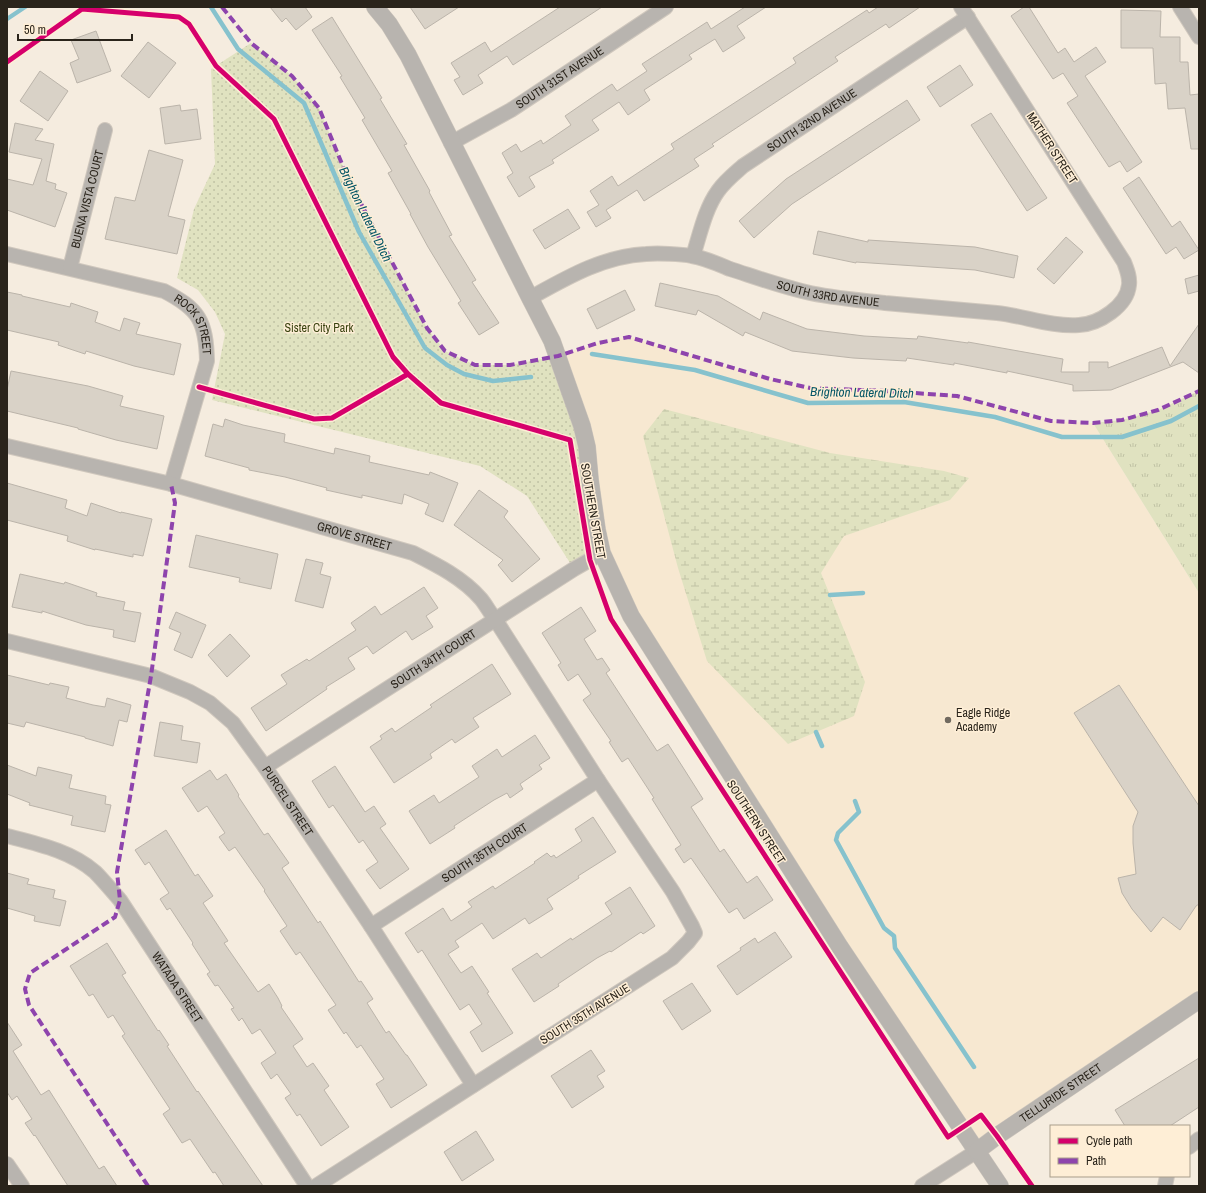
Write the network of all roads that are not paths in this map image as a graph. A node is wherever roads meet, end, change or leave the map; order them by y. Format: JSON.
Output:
{"nodes":[{"id":1,"x":374,"y":7,"type":"edge"},
{"id":2,"x":666,"y":7,"type":"edge"},
{"id":3,"x":1180,"y":7,"type":"edge"},
{"id":4,"x":964,"y":12,"type":"edge"},
{"id":5,"x":1199,"y":37,"type":"edge"},
{"id":6,"x":105,"y":130,"type":"dead end"},
{"id":7,"x":451,"y":143,"type":"junction"},
{"id":8,"x":7,"y":254,"type":"edge"},
{"id":9,"x":693,"y":256,"type":"junction"},
{"id":10,"x":70,"y":268,"type":"junction"},
{"id":11,"x":1127,"y":294,"type":"joint"},
{"id":12,"x":530,"y":298,"type":"junction"},
{"id":13,"x":7,"y":446,"type":"edge"},
{"id":14,"x":171,"y":484,"type":"junction"},
{"id":15,"x":602,"y":553,"type":"junction"},
{"id":16,"x":495,"y":619,"type":"junction"},
{"id":17,"x":7,"y":641,"type":"edge"},
{"id":18,"x":265,"y":767,"type":"junction"},
{"id":19,"x":598,"y":780,"type":"junction"},
{"id":20,"x":7,"y":836,"type":"edge"},
{"id":21,"x":370,"y":926,"type":"junction"},
{"id":22,"x":1199,"y":1000,"type":"edge"},
{"id":23,"x":473,"y":1085,"type":"junction"},
{"id":24,"x":1199,"y":1139,"type":"edge"},
{"id":25,"x":1190,"y":1146,"type":"edge"},
{"id":26,"x":977,"y":1151,"type":"junction"},
{"id":27,"x":7,"y":1164,"type":"edge"},
{"id":28,"x":22,"y":1186,"type":"edge"},
{"id":29,"x":307,"y":1186,"type":"edge"},
{"id":30,"x":316,"y":1186,"type":"edge"},
{"id":31,"x":922,"y":1186,"type":"edge"},
{"id":32,"x":1000,"y":1186,"type":"edge"}],
"edges":[{"from":1,"to":7,"type":"street"},
{"from":2,"to":7,"type":"street","name":"SOUTH 31ST AVENUE"},
{"from":3,"to":5,"type":"street"},
{"from":4,"to":9,"type":"street","name":"SOUTH 32ND AVENUE"},
{"from":4,"to":11,"type":"street","name":"MATHER STREET"},
{"from":6,"to":10,"type":"street","name":"BUENA VISTA COURT"},
{"from":7,"to":12,"type":"street"},
{"from":8,"to":10,"type":"street","name":"ROCK STREET"},
{"from":9,"to":11,"type":"street","name":"SOUTH 33RD AVENUE"},
{"from":9,"to":12,"type":"street","name":"SOUTH 33RD AVENUE"},
{"from":10,"to":14,"type":"street","name":"ROCK STREET"},
{"from":12,"to":15,"type":"street"},
{"from":13,"to":14,"type":"street","name":"GROVE STREET"},
{"from":14,"to":16,"type":"street","name":"GROVE STREET"},
{"from":15,"to":16,"type":"street","name":"SOUTH 34TH COURT"},
{"from":15,"to":26,"type":"street"},
{"from":16,"to":18,"type":"street","name":"SOUTH 34TH COURT"},
{"from":16,"to":19,"type":"street","name":"GROVE STREET"},
{"from":17,"to":18,"type":"street","name":"PURCEL STREET"},
{"from":18,"to":21,"type":"street","name":"PURCEL STREET"},
{"from":19,"to":21,"type":"street","name":"SOUTH 35TH COURT"},
{"from":19,"to":23,"type":"street","name":"SOUTH 35TH AVENUE"},
{"from":20,"to":29,"type":"street","name":"WATADA STREET"},
{"from":21,"to":23,"type":"street","name":"PURCEL STREET"},
{"from":22,"to":26,"type":"street","name":"TELLURIDE STREET"},
{"from":23,"to":30,"type":"street","name":"SOUTH 35TH AVENUE"},
{"from":24,"to":25,"type":"street"},
{"from":26,"to":31,"type":"street","name":"TELLURIDE STREET"},
{"from":26,"to":32,"type":"street"},
{"from":27,"to":28,"type":"street"}]}
